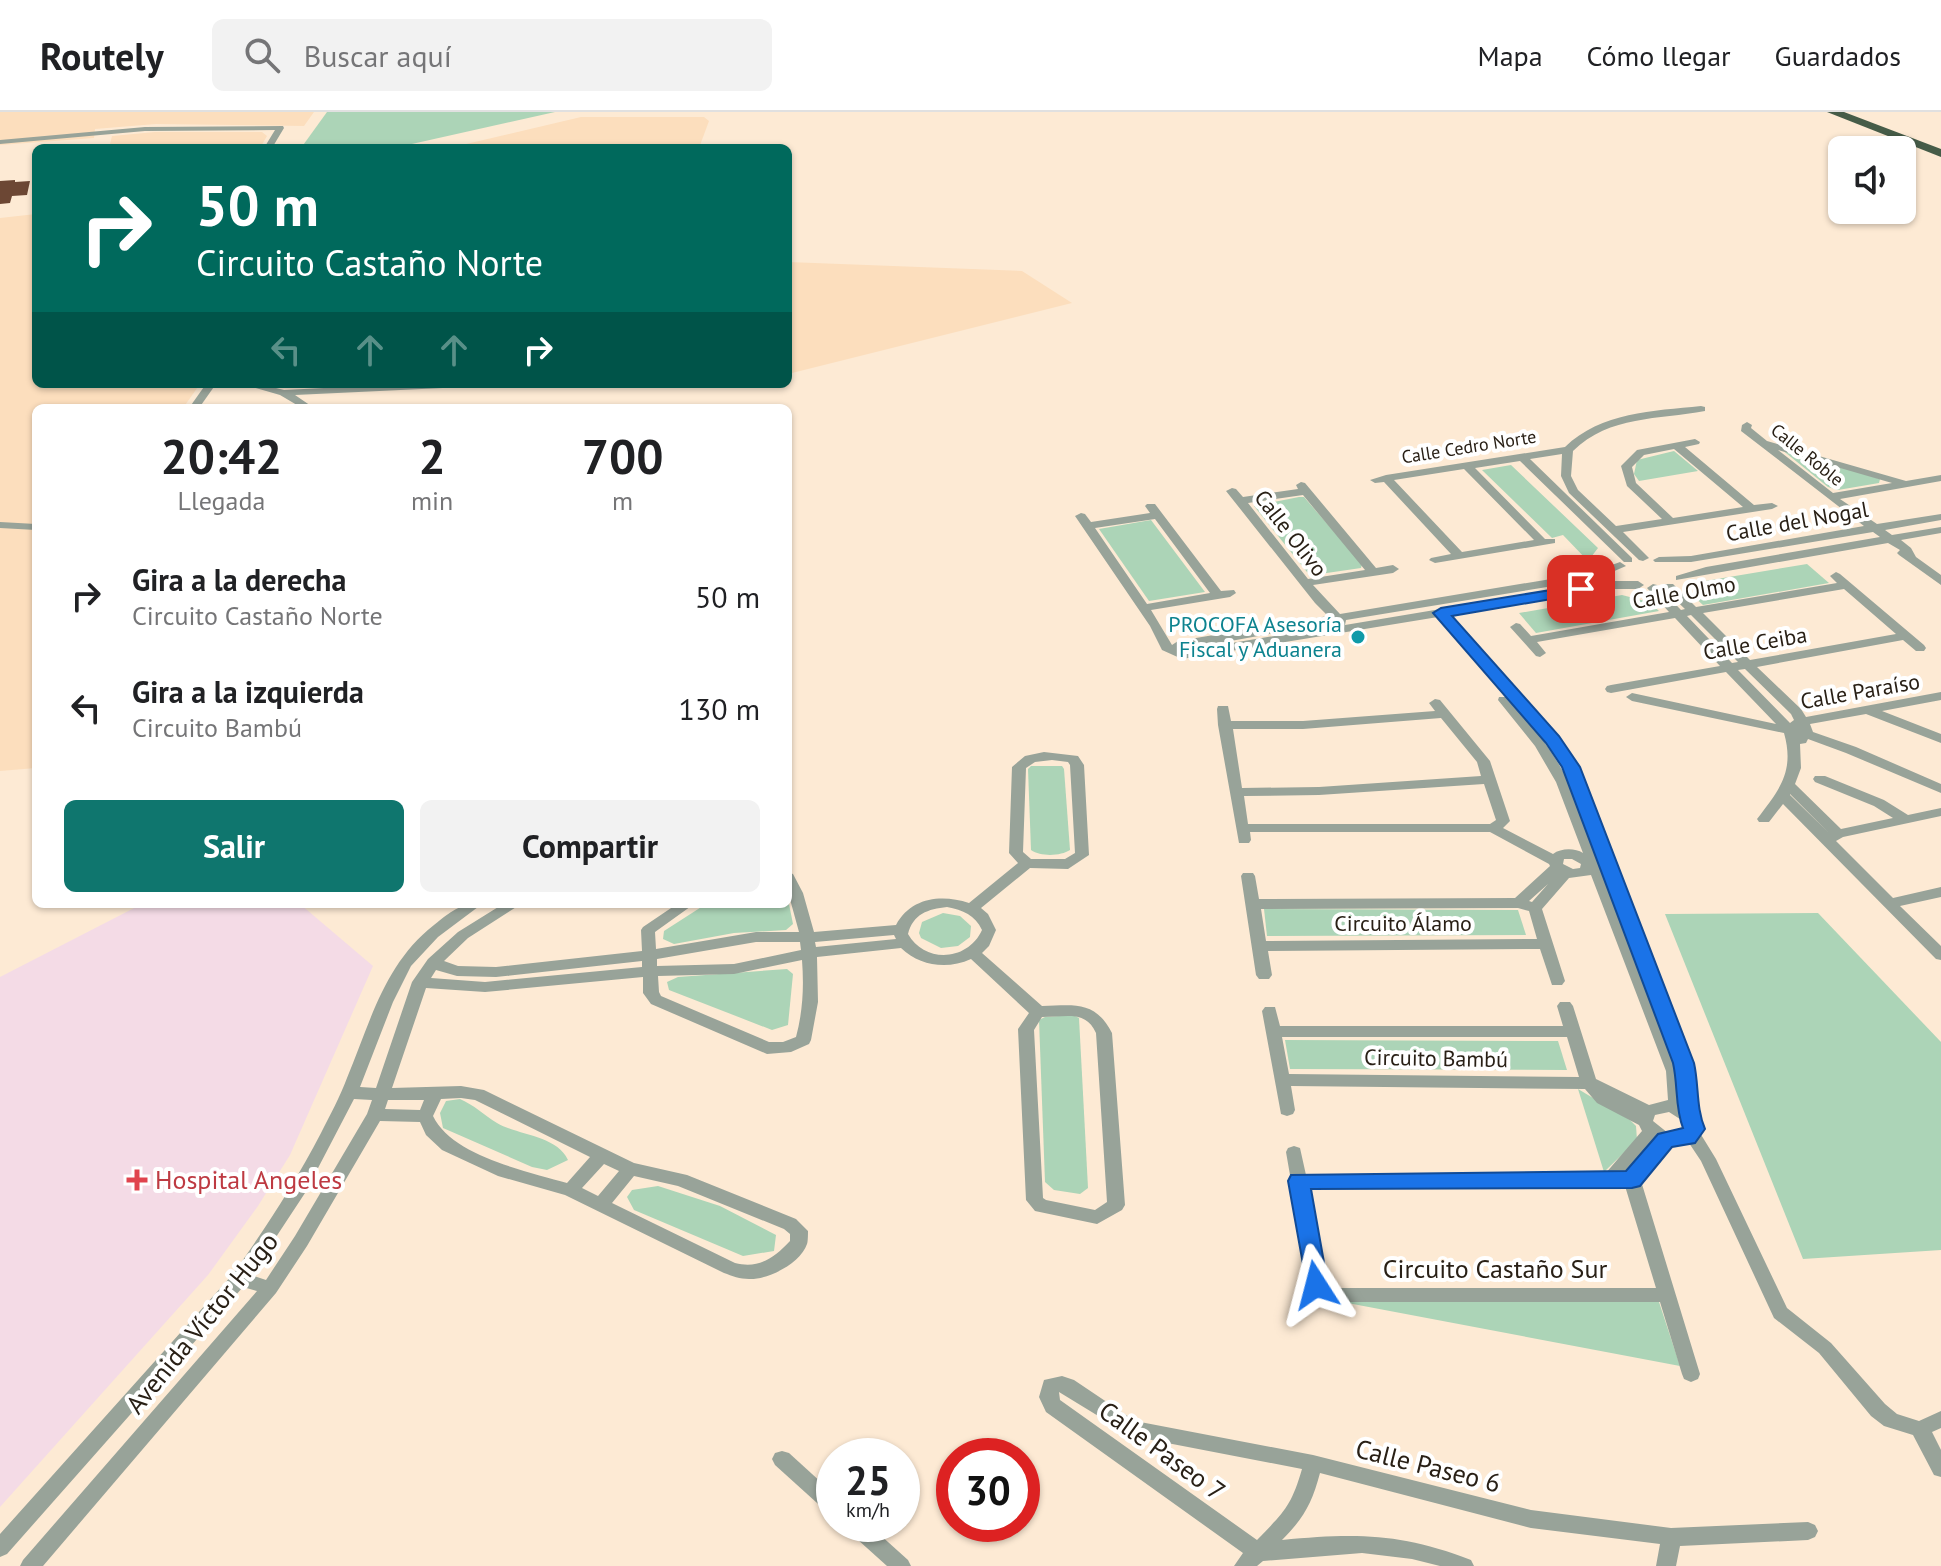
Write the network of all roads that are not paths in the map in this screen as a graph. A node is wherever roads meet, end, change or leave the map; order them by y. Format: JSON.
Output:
{"nodes":[{"id":1,"x":1833,"y":112,"type":"edge"},
{"id":2,"x":1847,"y":112,"type":"edge"},
{"id":3,"x":1854,"y":112,"type":"edge"},
{"id":4,"x":1884,"y":123,"type":"junction"},
{"id":5,"x":0,"y":142,"type":"edge"},
{"id":6,"x":270,"y":144,"type":"edge"},
{"id":7,"x":1941,"y":144,"type":"edge"},
{"id":8,"x":1941,"y":153,"type":"edge"},
{"id":9,"x":263,"y":388,"type":"edge"},
{"id":10,"x":384,"y":388,"type":"edge"},
{"id":11,"x":284,"y":393,"type":"junction"},
{"id":12,"x":302,"y":404,"type":"edge"},
{"id":13,"x":1701,"y":409,"type":"dead end"},
{"id":14,"x":1747,"y":425,"type":"dead end"},
{"id":15,"x":1695,"y":442,"type":"dead end"},
{"id":16,"x":1762,"y":442,"type":"junction"},
{"id":17,"x":1676,"y":445,"type":"junction"},
{"id":18,"x":1568,"y":450,"type":"junction"},
{"id":19,"x":1522,"y":457,"type":"junction"},
{"id":20,"x":1466,"y":465,"type":"junction"},
{"id":21,"x":1941,"y":478,"type":"edge"},
{"id":22,"x":1906,"y":484,"type":"junction"},
{"id":23,"x":1232,"y":491,"type":"dead end"},
{"id":24,"x":1831,"y":497,"type":"junction"},
{"id":25,"x":1241,"y":501,"type":"junction"},
{"id":26,"x":1772,"y":506,"type":"dead end"},
{"id":27,"x":1752,"y":509,"type":"junction"},
{"id":28,"x":1941,"y":517,"type":"edge"},
{"id":29,"x":1671,"y":522,"type":"junction"},
{"id":30,"x":0,"y":525,"type":"edge"},
{"id":31,"x":32,"y":527,"type":"edge"},
{"id":32,"x":1873,"y":528,"type":"junction"},
{"id":33,"x":1614,"y":530,"type":"junction"},
{"id":34,"x":1941,"y":530,"type":"edge"},
{"id":35,"x":1888,"y":539,"type":"junction"},
{"id":36,"x":1459,"y":556,"type":"junction"},
{"id":37,"x":1643,"y":558,"type":"junction"},
{"id":38,"x":1435,"y":560,"type":"dead end"},
{"id":39,"x":1659,"y":560,"type":"junction"},
{"id":40,"x":1624,"y":563,"type":"junction"},
{"id":41,"x":1941,"y":568,"type":"edge"},
{"id":42,"x":1393,"y":569,"type":"dead end"},
{"id":43,"x":1927,"y":570,"type":"junction"},
{"id":44,"x":1373,"y":572,"type":"junction"},
{"id":45,"x":1836,"y":576,"type":"dead end"},
{"id":46,"x":1680,"y":578,"type":"junction"},
{"id":47,"x":1941,"y":581,"type":"edge"},
{"id":48,"x":1306,"y":583,"type":"junction"},
{"id":49,"x":1638,"y":585,"type":"junction"},
{"id":50,"x":1846,"y":585,"type":"junction"},
{"id":51,"x":1669,"y":587,"type":"junction"},
{"id":52,"x":1653,"y":588,"type":"junction"},
{"id":53,"x":1143,"y":608,"type":"junction"},
{"id":54,"x":1694,"y":611,"type":"junction"},
{"id":55,"x":1436,"y":614,"type":"junction"},
{"id":56,"x":1677,"y":614,"type":"junction"},
{"id":57,"x":1338,"y":624,"type":"junction"},
{"id":58,"x":1516,"y":627,"type":"dead end"},
{"id":59,"x":1906,"y":636,"type":"junction"},
{"id":60,"x":1528,"y":640,"type":"junction"},
{"id":61,"x":1920,"y":648,"type":"dead end"},
{"id":62,"x":1540,"y":653,"type":"dead end"},
{"id":63,"x":1748,"y":664,"type":"junction"},
{"id":64,"x":1730,"y":667,"type":"junction"},
{"id":65,"x":1611,"y":689,"type":"dead end"},
{"id":66,"x":1941,"y":696,"type":"edge"},
{"id":67,"x":1632,"y":697,"type":"dead end"},
{"id":68,"x":1435,"y":703,"type":"dead end"},
{"id":69,"x":1902,"y":704,"type":"junction"},
{"id":70,"x":1223,"y":709,"type":"dead end"},
{"id":71,"x":1868,"y":710,"type":"junction"},
{"id":72,"x":1445,"y":714,"type":"junction"},
{"id":73,"x":1225,"y":725,"type":"junction"},
{"id":74,"x":1788,"y":728,"type":"junction"},
{"id":75,"x":1805,"y":728,"type":"junction"},
{"id":76,"x":1940,"y":738,"type":"edge"},
{"id":77,"x":1796,"y":747,"type":"junction"},
{"id":78,"x":1820,"y":779,"type":"dead end"},
{"id":79,"x":1489,"y":780,"type":"junction"},
{"id":80,"x":1941,"y":789,"type":"edge"},
{"id":81,"x":1787,"y":791,"type":"junction"},
{"id":82,"x":1236,"y":792,"type":"junction"},
{"id":83,"x":1941,"y":812,"type":"edge"},
{"id":84,"x":1764,"y":819,"type":"dead end"},
{"id":85,"x":1906,"y":820,"type":"junction"},
{"id":86,"x":1496,"y":826,"type":"junction"},
{"id":87,"x":1592,"y":838,"type":"junction"},
{"id":88,"x":1831,"y":838,"type":"junction"},
{"id":89,"x":1563,"y":862,"type":"junction"},
{"id":90,"x":1027,"y":863,"type":"junction"},
{"id":91,"x":1248,"y":876,"type":"dead end"},
{"id":92,"x":1601,"y":881,"type":"junction"},
{"id":93,"x":792,"y":886,"type":"edge"},
{"id":94,"x":1941,"y":892,"type":"edge"},
{"id":95,"x":1620,"y":895,"type":"junction"},
{"id":96,"x":1519,"y":903,"type":"junction"},
{"id":97,"x":1890,"y":903,"type":"junction"},
{"id":98,"x":1252,"y":904,"type":"junction"},
{"id":99,"x":467,"y":908,"type":"edge"},
{"id":100,"x":472,"y":908,"type":"edge"},
{"id":101,"x":507,"y":908,"type":"edge"},
{"id":102,"x":680,"y":908,"type":"edge"},
{"id":103,"x":972,"y":908,"type":"junction"},
{"id":104,"x":1535,"y":908,"type":"junction"},
{"id":105,"x":483,"y":921,"type":"junction"},
{"id":106,"x":902,"y":936,"type":"junction"},
{"id":107,"x":1935,"y":941,"type":"edge"},
{"id":108,"x":1546,"y":944,"type":"junction"},
{"id":109,"x":809,"y":945,"type":"junction"},
{"id":110,"x":1259,"y":946,"type":"junction"},
{"id":111,"x":973,"y":953,"type":"junction"},
{"id":112,"x":1941,"y":955,"type":"edge"},
{"id":113,"x":433,"y":963,"type":"junction"},
{"id":114,"x":649,"y":963,"type":"junction"},
{"id":115,"x":1264,"y":975,"type":"dead end"},
{"id":116,"x":517,"y":977,"type":"junction"},
{"id":117,"x":1557,"y":981,"type":"dead end"},
{"id":118,"x":420,"y":982,"type":"junction"},
{"id":119,"x":1565,"y":1006,"type":"dead end"},
{"id":120,"x":1270,"y":1011,"type":"dead end"},
{"id":121,"x":1038,"y":1012,"type":"junction"},
{"id":122,"x":1573,"y":1031,"type":"junction"},
{"id":123,"x":1274,"y":1032,"type":"junction"},
{"id":124,"x":1282,"y":1080,"type":"junction"},
{"id":125,"x":1589,"y":1083,"type":"junction"},
{"id":126,"x":349,"y":1093,"type":"junction"},
{"id":127,"x":384,"y":1094,"type":"junction"},
{"id":128,"x":435,"y":1094,"type":"junction"},
{"id":129,"x":1287,"y":1110,"type":"dead end"},
{"id":130,"x":375,"y":1115,"type":"junction"},
{"id":131,"x":425,"y":1116,"type":"junction"},
{"id":132,"x":1686,"y":1120,"type":"junction"},
{"id":133,"x":1653,"y":1126,"type":"junction"},
{"id":134,"x":1294,"y":1152,"type":"dead end"},
{"id":135,"x":601,"y":1156,"type":"junction"},
{"id":136,"x":630,"y":1169,"type":"junction"},
{"id":137,"x":1609,"y":1180,"type":"junction"},
{"id":138,"x":1632,"y":1180,"type":"junction"},
{"id":139,"x":1299,"y":1181,"type":"junction"},
{"id":140,"x":570,"y":1190,"type":"junction"},
{"id":141,"x":601,"y":1205,"type":"junction"},
{"id":142,"x":239,"y":1279,"type":"junction"},
{"id":143,"x":270,"y":1288,"type":"junction"},
{"id":144,"x":1667,"y":1295,"type":"junction"},
{"id":145,"x":1691,"y":1374,"type":"dead end"},
{"id":146,"x":1051,"y":1386,"type":"joint"},
{"id":147,"x":1941,"y":1419,"type":"edge"},
{"id":148,"x":1131,"y":1428,"type":"junction"},
{"id":149,"x":1920,"y":1429,"type":"junction"},
{"id":150,"x":1114,"y":1449,"type":"junction"},
{"id":151,"x":782,"y":1459,"type":"dead end"},
{"id":152,"x":1313,"y":1463,"type":"junction"},
{"id":153,"x":1941,"y":1469,"type":"edge"},
{"id":154,"x":816,"y":1490,"type":"edge"},
{"id":155,"x":1808,"y":1531,"type":"dead end"},
{"id":156,"x":1671,"y":1537,"type":"junction"},
{"id":157,"x":874,"y":1542,"type":"edge"},
{"id":158,"x":0,"y":1548,"type":"edge"},
{"id":159,"x":1251,"y":1559,"type":"edge"},
{"id":160,"x":30,"y":1566,"type":"edge"},
{"id":161,"x":901,"y":1566,"type":"edge"},
{"id":162,"x":1464,"y":1566,"type":"edge"},
{"id":163,"x":1666,"y":1566,"type":"edge"}],
"edges":[{"from":1,"to":8,"type":"highway"},
{"from":2,"to":4,"type":"highway"},
{"from":3,"to":4,"type":"highway"},
{"from":4,"to":7,"type":"highway"},
{"from":5,"to":6,"type":"street"},
{"from":9,"to":11,"type":"street"},
{"from":10,"to":11,"type":"street"},
{"from":11,"to":12,"type":"street"},
{"from":13,"to":18,"type":"street"},
{"from":14,"to":16,"type":"street","name":"Calle Roble"},
{"from":15,"to":17,"type":"street"},
{"from":16,"to":22,"type":"street"},
{"from":16,"to":24,"type":"street","name":"Calle Roble"},
{"from":17,"to":27,"type":"street"},
{"from":17,"to":29,"type":"street"},
{"from":18,"to":19,"type":"street","name":"Calle Cedro Norte"},
{"from":18,"to":33,"type":"street"},
{"from":19,"to":20,"type":"street","name":"Calle Cedro Norte"},
{"from":19,"to":40,"type":"street"},
{"from":20,"to":36,"type":"street","name":"Calle Cedro Norte"},
{"from":20,"to":36,"type":"street"},
{"from":21,"to":22,"type":"street"},
{"from":22,"to":24,"type":"street"},
{"from":23,"to":25,"type":"street","name":"Calle Olivo"},
{"from":24,"to":32,"type":"street","name":"Calle Roble"},
{"from":25,"to":44,"type":"street"},
{"from":25,"to":48,"type":"street","name":"Calle Olivo"},
{"from":26,"to":27,"type":"street"},
{"from":27,"to":29,"type":"street"},
{"from":28,"to":32,"type":"street","name":"Calle del Nogal"},
{"from":29,"to":33,"type":"street"},
{"from":30,"to":31,"type":"street"},
{"from":32,"to":35,"type":"street","name":"Calle Roble"},
{"from":32,"to":39,"type":"street","name":"Calle del Nogal"},
{"from":33,"to":37,"type":"street"},
{"from":34,"to":35,"type":"street","name":"Calle del Nogal"},
{"from":35,"to":43,"type":"street","name":"Calle Roble"},
{"from":35,"to":46,"type":"street","name":"Calle del Nogal"},
{"from":36,"to":38,"type":"street"},
{"from":37,"to":39,"type":"street","name":"Calle del Nogal"},
{"from":37,"to":40,"type":"street","name":"Calle del Nogal"},
{"from":39,"to":46,"type":"street"},
{"from":40,"to":49,"type":"street"},
{"from":40,"to":57,"type":"street","name":"Calle del Nogal"},
{"from":41,"to":43,"type":"street"},
{"from":42,"to":44,"type":"street"},
{"from":43,"to":47,"type":"street","name":"Calle Roble"},
{"from":44,"to":48,"type":"street"},
{"from":45,"to":50,"type":"street"},
{"from":46,"to":51,"type":"street"},
{"from":48,"to":57,"type":"street","name":"Calle Olivo"},
{"from":49,"to":52,"type":"street"},
{"from":49,"to":55,"type":"street"},
{"from":50,"to":54,"type":"street","name":"Calle Olmo"},
{"from":50,"to":59,"type":"street"},
{"from":51,"to":52,"type":"street"},
{"from":51,"to":54,"type":"street"},
{"from":52,"to":56,"type":"street"},
{"from":53,"to":53,"type":"street"},
{"from":53,"to":57,"type":"street"},
{"from":54,"to":56,"type":"street","name":"Calle Olmo"},
{"from":54,"to":63,"type":"street"},
{"from":55,"to":57,"type":"street"},
{"from":55,"to":87,"type":"street"},
{"from":56,"to":60,"type":"street","name":"Calle Olmo"},
{"from":56,"to":64,"type":"street"},
{"from":58,"to":60,"type":"street"},
{"from":59,"to":61,"type":"street"},
{"from":59,"to":63,"type":"street","name":"Calle Ceiba"},
{"from":60,"to":62,"type":"street"},
{"from":63,"to":64,"type":"street","name":"Calle Ceiba"},
{"from":63,"to":75,"type":"street"},
{"from":64,"to":65,"type":"street","name":"Calle Ceiba"},
{"from":64,"to":74,"type":"street"},
{"from":66,"to":69,"type":"street","name":"Calle Paraíso"},
{"from":67,"to":74,"type":"street"},
{"from":68,"to":72,"type":"street"},
{"from":69,"to":71,"type":"street","name":"Calle Paraíso"},
{"from":69,"to":76,"type":"street"},
{"from":70,"to":73,"type":"street"},
{"from":71,"to":75,"type":"street","name":"Calle Paraíso"},
{"from":71,"to":76,"type":"street"},
{"from":72,"to":73,"type":"street"},
{"from":72,"to":79,"type":"street"},
{"from":73,"to":82,"type":"street"},
{"from":74,"to":75,"type":"street"},
{"from":74,"to":77,"type":"street"},
{"from":75,"to":77,"type":"street"},
{"from":75,"to":80,"type":"street"},
{"from":77,"to":81,"type":"street"},
{"from":78,"to":85,"type":"street"},
{"from":79,"to":82,"type":"street"},
{"from":79,"to":86,"type":"street"},
{"from":81,"to":84,"type":"street"},
{"from":81,"to":88,"type":"street"},
{"from":82,"to":86,"type":"street"},
{"from":83,"to":85,"type":"street"},
{"from":85,"to":88,"type":"street"},
{"from":86,"to":89,"type":"street"},
{"from":87,"to":89,"type":"street"},
{"from":87,"to":92,"type":"street"},
{"from":87,"to":95,"type":"street"},
{"from":88,"to":97,"type":"street"},
{"from":89,"to":92,"type":"street"},
{"from":89,"to":96,"type":"street"},
{"from":89,"to":104,"type":"street"},
{"from":90,"to":90,"type":"street"},
{"from":90,"to":103,"type":"street"},
{"from":91,"to":98,"type":"street"},
{"from":92,"to":95,"type":"street"},
{"from":92,"to":132,"type":"street"},
{"from":93,"to":109,"type":"street"},
{"from":94,"to":97,"type":"street"},
{"from":95,"to":132,"type":"street"},
{"from":96,"to":98,"type":"street","name":"Circuito Álamo"},
{"from":96,"to":104,"type":"street","name":"Circuito Álamo"},
{"from":97,"to":107,"type":"street"},
{"from":98,"to":110,"type":"street"},
{"from":99,"to":126,"type":"street","name":"Avenida Víctor Hugo"},
{"from":100,"to":105,"type":"street"},
{"from":101,"to":105,"type":"street","name":"Avenida Víctor Hugo"},
{"from":102,"to":114,"type":"street"},
{"from":103,"to":106,"type":"street"},
{"from":103,"to":111,"type":"street"},
{"from":104,"to":108,"type":"street"},
{"from":105,"to":113,"type":"street","name":"Avenida Víctor Hugo"},
{"from":106,"to":109,"type":"street"},
{"from":106,"to":111,"type":"street"},
{"from":107,"to":112,"type":"street"},
{"from":108,"to":110,"type":"street","name":"Circuito Álamo"},
{"from":108,"to":117,"type":"street"},
{"from":109,"to":114,"type":"street"},
{"from":109,"to":114,"type":"street"},
{"from":109,"to":114,"type":"street"},
{"from":110,"to":115,"type":"street"},
{"from":111,"to":121,"type":"street"},
{"from":113,"to":116,"type":"street"},
{"from":113,"to":118,"type":"street","name":"Avenida Víctor Hugo"},
{"from":114,"to":116,"type":"street"},
{"from":116,"to":118,"type":"street"},
{"from":118,"to":127,"type":"street","name":"Avenida Víctor Hugo"},
{"from":119,"to":122,"type":"street"},
{"from":120,"to":123,"type":"street"},
{"from":121,"to":121,"type":"street"},
{"from":122,"to":123,"type":"street","name":"Circuito Bambú"},
{"from":122,"to":125,"type":"street"},
{"from":123,"to":124,"type":"street"},
{"from":124,"to":125,"type":"street","name":"Circuito Bambú"},
{"from":124,"to":129,"type":"street"},
{"from":125,"to":133,"type":"street"},
{"from":126,"to":127,"type":"street"},
{"from":126,"to":142,"type":"street","name":"Avenida Víctor Hugo"},
{"from":127,"to":128,"type":"street"},
{"from":127,"to":130,"type":"street","name":"Avenida Víctor Hugo"},
{"from":128,"to":131,"type":"street"},
{"from":128,"to":135,"type":"street"},
{"from":130,"to":131,"type":"street"},
{"from":130,"to":143,"type":"street","name":"Avenida Víctor Hugo"},
{"from":131,"to":140,"type":"street"},
{"from":132,"to":133,"type":"street"},
{"from":132,"to":133,"type":"street"},
{"from":132,"to":149,"type":"street"},
{"from":133,"to":137,"type":"street"},
{"from":133,"to":138,"type":"street"},
{"from":134,"to":139,"type":"street"},
{"from":135,"to":136,"type":"street"},
{"from":135,"to":140,"type":"street"},
{"from":136,"to":141,"type":"street"},
{"from":136,"to":141,"type":"street"},
{"from":137,"to":138,"type":"street"},
{"from":137,"to":139,"type":"street"},
{"from":138,"to":144,"type":"street"},
{"from":139,"to":144,"type":"street","name":"Circuito Castaño Sur"},
{"from":140,"to":141,"type":"street"},
{"from":142,"to":143,"type":"street"},
{"from":142,"to":158,"type":"street","name":"Avenida Víctor Hugo"},
{"from":143,"to":160,"type":"street","name":"Avenida Víctor Hugo"},
{"from":144,"to":145,"type":"street"},
{"from":146,"to":148,"type":"street","name":"Calle Paseo 6"},
{"from":146,"to":150,"type":"street","name":"Calle Paseo 7"},
{"from":147,"to":149,"type":"street"},
{"from":148,"to":150,"type":"street"},
{"from":148,"to":152,"type":"street","name":"Calle Paseo 6"},
{"from":149,"to":153,"type":"street"},
{"from":150,"to":159,"type":"street","name":"Calle Paseo 7"},
{"from":151,"to":154,"type":"street"},
{"from":152,"to":156,"type":"street","name":"Calle Paseo 6"},
{"from":152,"to":159,"type":"street"},
{"from":155,"to":156,"type":"street","name":"Calle Paseo 6"},
{"from":156,"to":163,"type":"street"},
{"from":157,"to":161,"type":"street"},
{"from":159,"to":162,"type":"street"}]}
